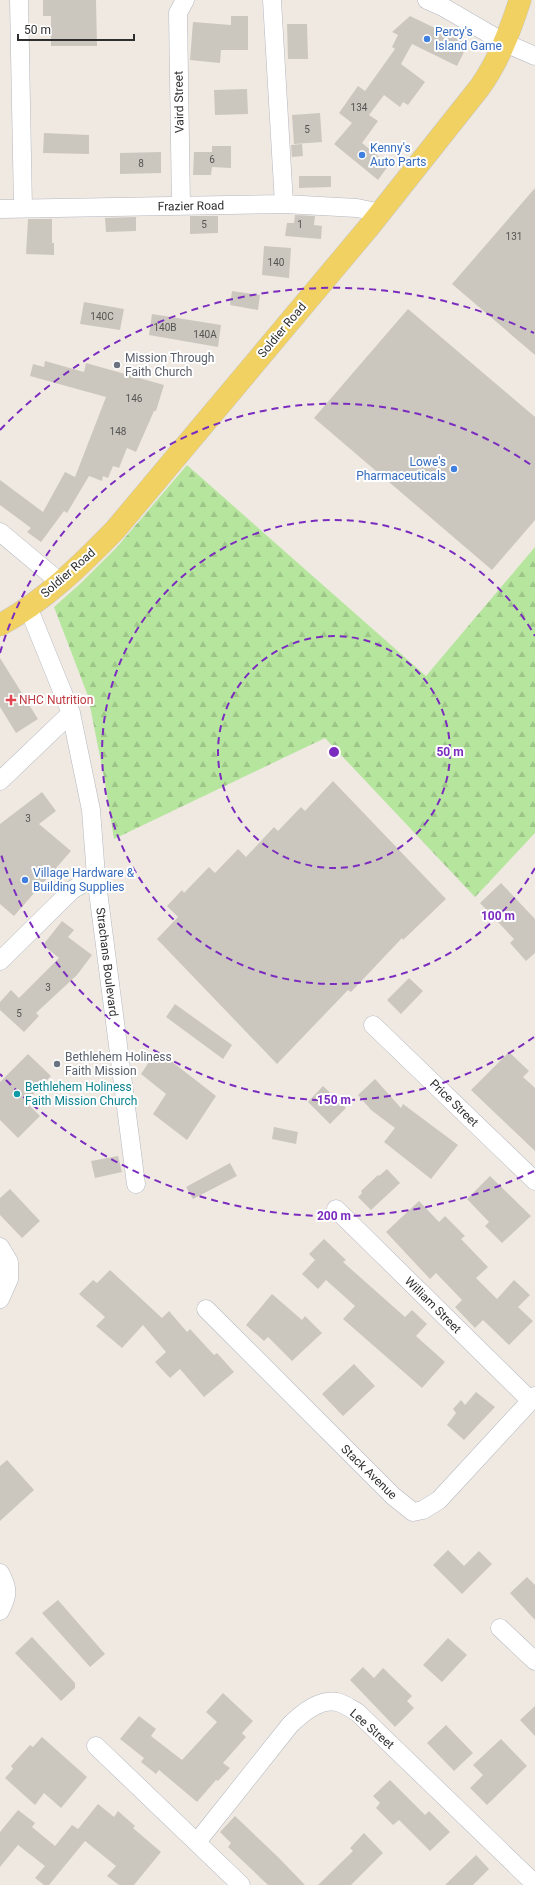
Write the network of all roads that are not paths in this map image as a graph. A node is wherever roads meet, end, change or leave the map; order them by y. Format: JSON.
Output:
{"nodes":[{"id":1,"x":19,"y":0,"type":"edge"},
{"id":2,"x":185,"y":0,"type":"edge"},
{"id":3,"x":272,"y":0,"type":"edge"},
{"id":4,"x":427,"y":0,"type":"edge"},
{"id":5,"x":520,"y":0,"type":"edge"},
{"id":6,"x":505,"y":43,"type":"junction"},
{"id":7,"x":535,"y":56,"type":"edge"},
{"id":8,"x":284,"y":204,"type":"junction"},
{"id":9,"x":181,"y":206,"type":"junction"},
{"id":10,"x":0,"y":208,"type":"edge"},
{"id":11,"x":23,"y":208,"type":"junction"},
{"id":12,"x":381,"y":213,"type":"junction"},
{"id":13,"x":0,"y":532,"type":"edge"},
{"id":14,"x":61,"y":583,"type":"junction"},
{"id":15,"x":28,"y":606,"type":"junction"},
{"id":16,"x":0,"y":625,"type":"edge"},
{"id":17,"x":71,"y":713,"type":"junction"},
{"id":18,"x":0,"y":781,"type":"edge"},
{"id":19,"x":96,"y":876,"type":"junction"},
{"id":20,"x":0,"y":961,"type":"edge"},
{"id":21,"x":373,"y":1025,"type":"dead end"},
{"id":22,"x":535,"y":1181,"type":"edge"},
{"id":23,"x":136,"y":1184,"type":"dead end"},
{"id":24,"x":336,"y":1208,"type":"dead end"},
{"id":25,"x":0,"y":1247,"type":"edge"},
{"id":26,"x":0,"y":1299,"type":"edge"},
{"id":27,"x":206,"y":1310,"type":"dead end"},
{"id":28,"x":531,"y":1405,"type":"edge"},
{"id":29,"x":0,"y":1573,"type":"edge"},
{"id":30,"x":0,"y":1611,"type":"edge"},
{"id":31,"x":500,"y":1628,"type":"dead end"},
{"id":32,"x":535,"y":1661,"type":"edge"},
{"id":33,"x":96,"y":1746,"type":"dead end"},
{"id":34,"x":197,"y":1842,"type":"junction"},
{"id":35,"x":535,"y":1884,"type":"edge"},
{"id":36,"x":241,"y":1885,"type":"edge"}],
"edges":[{"from":1,"to":11,"type":"street"},
{"from":2,"to":9,"type":"street","name":"Vaird Street"},
{"from":3,"to":8,"type":"street"},
{"from":4,"to":6,"type":"street"},
{"from":5,"to":6,"type":"main road","name":"Soldier Road"},
{"from":6,"to":7,"type":"street"},
{"from":6,"to":12,"type":"main road","name":"Soldier Road"},
{"from":8,"to":9,"type":"street","name":"Frazier Road"},
{"from":8,"to":12,"type":"street","name":"Frazier Road"},
{"from":9,"to":11,"type":"street","name":"Frazier Road"},
{"from":10,"to":11,"type":"street","name":"Frazier Road"},
{"from":12,"to":14,"type":"main road","name":"Soldier Road"},
{"from":13,"to":14,"type":"street"},
{"from":14,"to":15,"type":"main road","name":"Soldier Road"},
{"from":15,"to":16,"type":"main road","name":"Soldier Road"},
{"from":15,"to":17,"type":"street","name":"Strachans Boulevard"},
{"from":17,"to":18,"type":"street"},
{"from":17,"to":19,"type":"street","name":"Strachans Boulevard"},
{"from":19,"to":20,"type":"street"},
{"from":19,"to":23,"type":"street","name":"Strachans Boulevard"},
{"from":21,"to":22,"type":"street","name":"Price Street"},
{"from":24,"to":28,"type":"street","name":"William Street"},
{"from":25,"to":26,"type":"street"},
{"from":27,"to":28,"type":"street","name":"Stack Avenue"},
{"from":29,"to":30,"type":"street"},
{"from":31,"to":32,"type":"street"},
{"from":33,"to":34,"type":"street"},
{"from":34,"to":35,"type":"street","name":"Lee Street"},
{"from":34,"to":36,"type":"street"}]}
